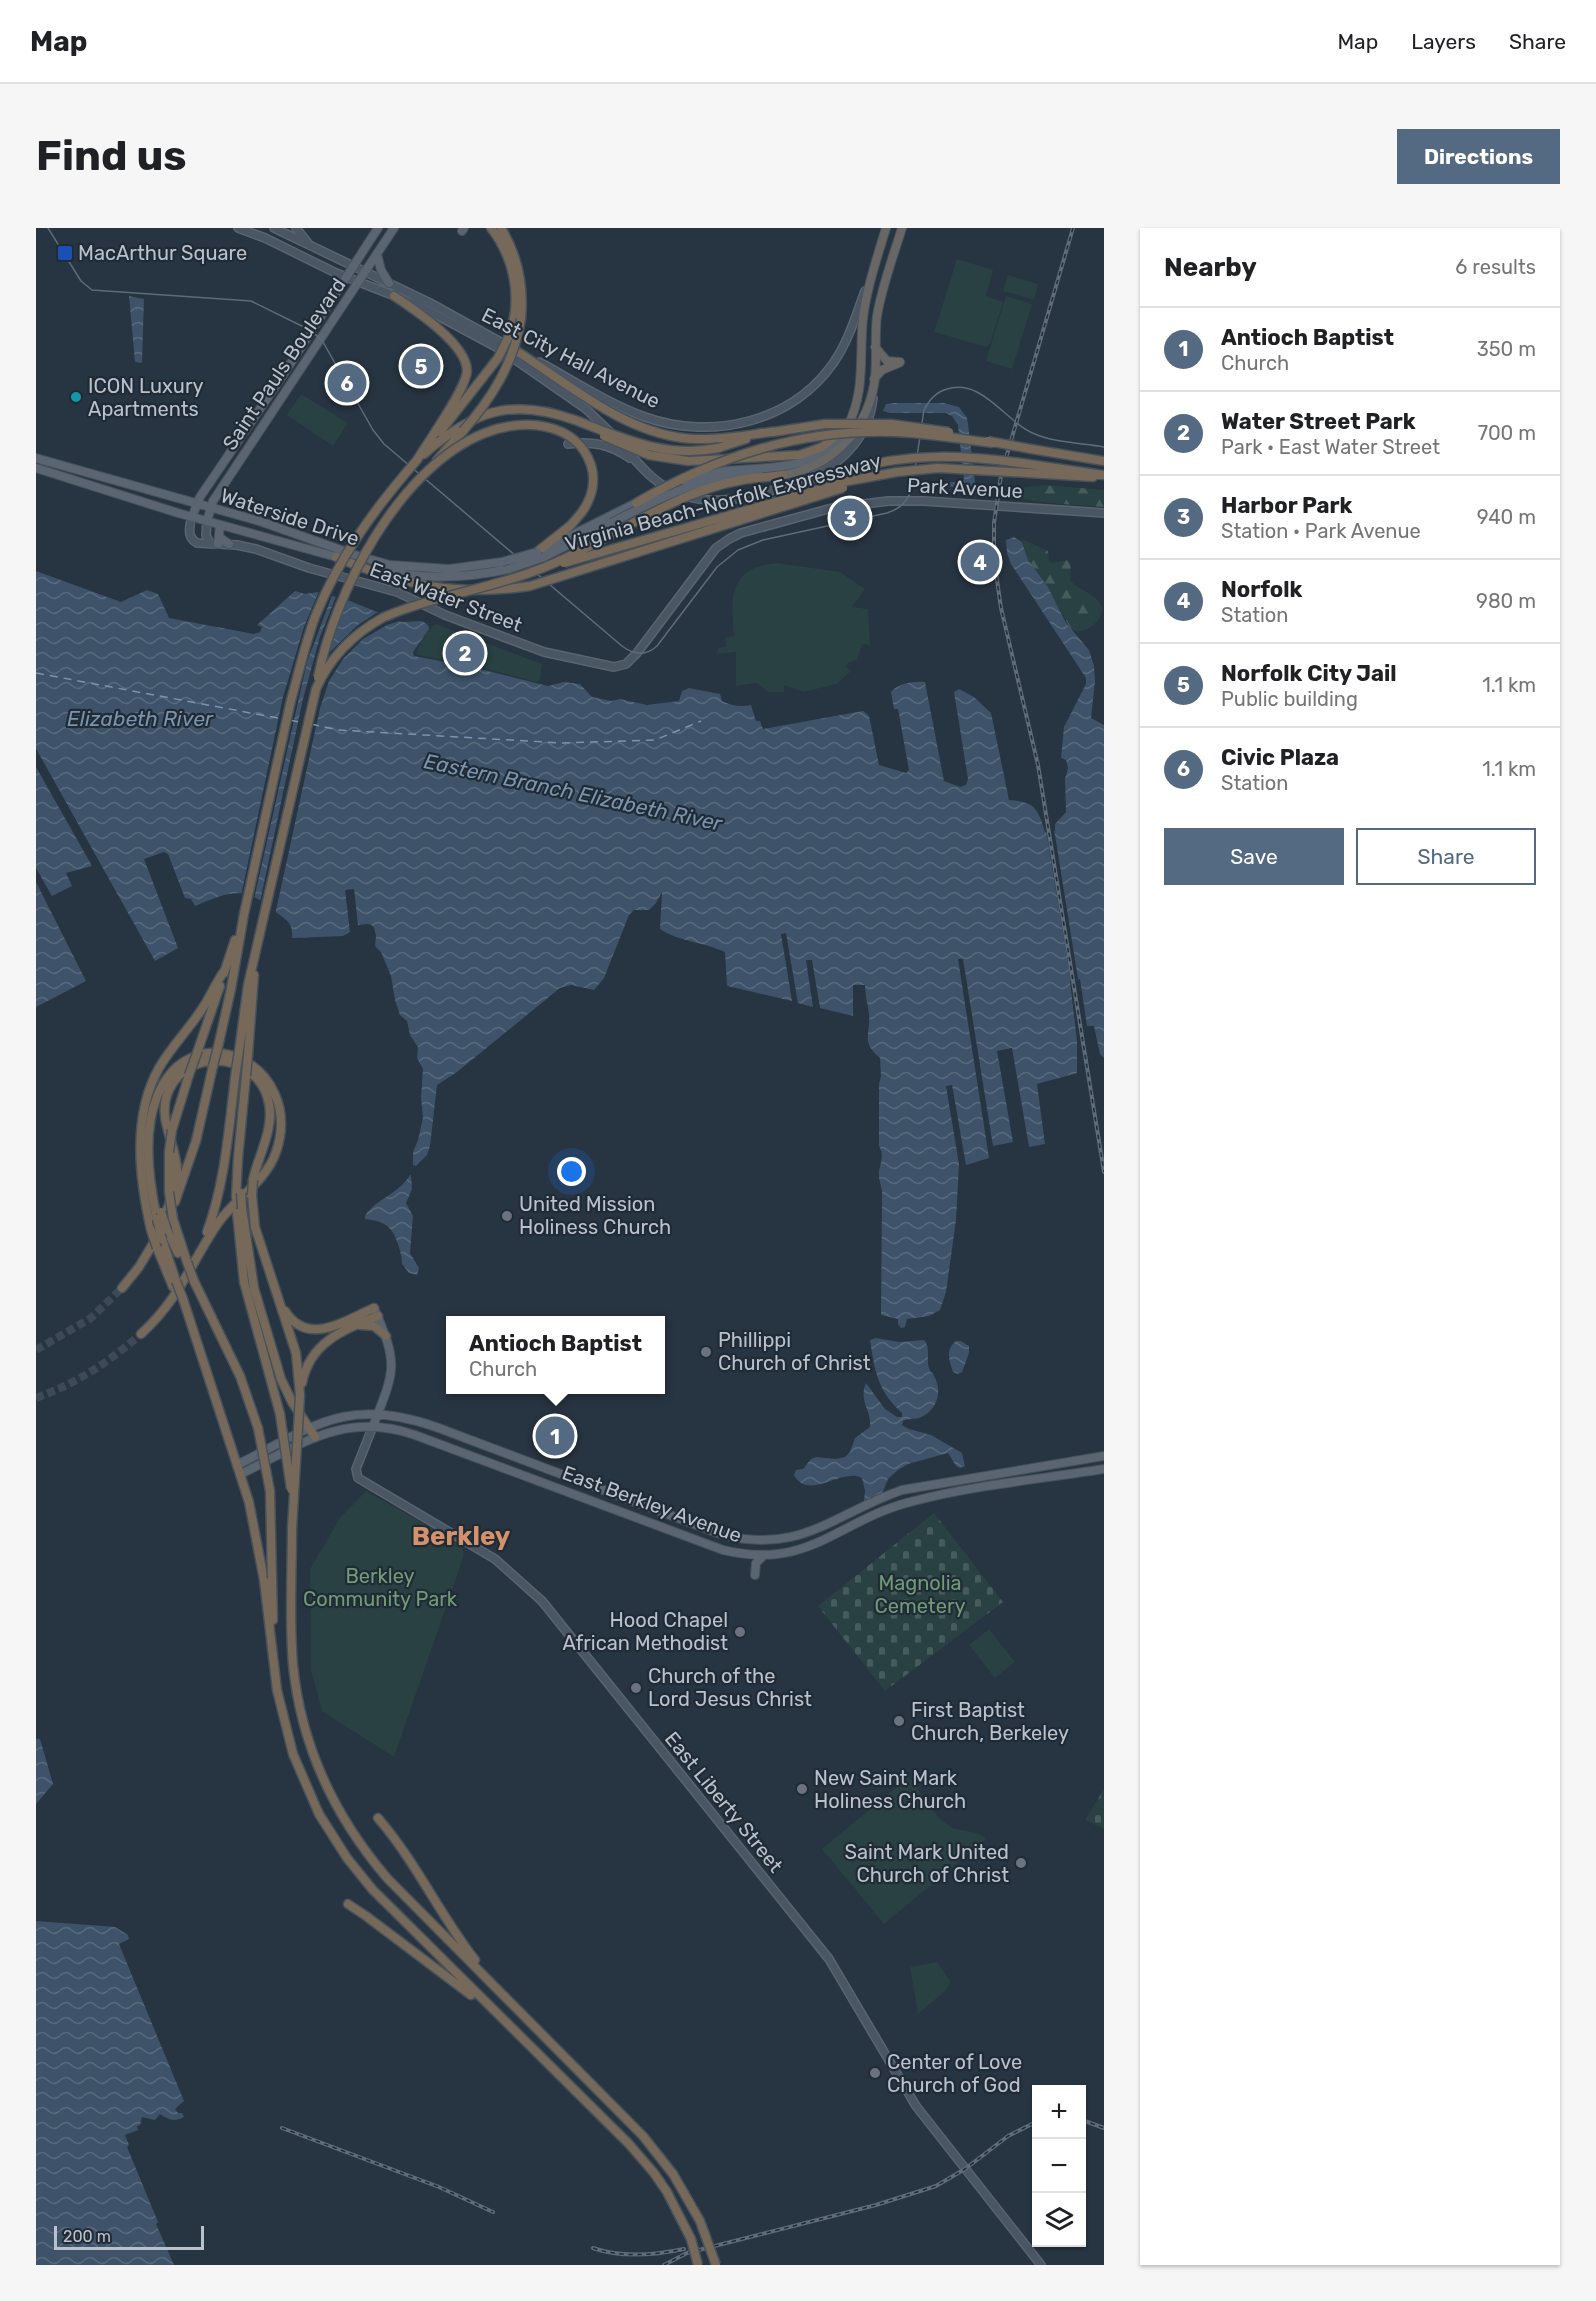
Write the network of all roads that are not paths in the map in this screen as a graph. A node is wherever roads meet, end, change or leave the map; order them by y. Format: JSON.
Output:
{"nodes":[{"id":1,"x":238,"y":228,"type":"edge"},
{"id":2,"x":274,"y":228,"type":"edge"},
{"id":3,"x":296,"y":228,"type":"edge"},
{"id":4,"x":378,"y":228,"type":"edge"},
{"id":5,"x":394,"y":228,"type":"edge"},
{"id":6,"x":491,"y":228,"type":"edge"},
{"id":7,"x":501,"y":228,"type":"edge"},
{"id":8,"x":886,"y":228,"type":"edge"},
{"id":9,"x":902,"y":228,"type":"edge"},
{"id":10,"x":310,"y":245,"type":"junction"},
{"id":11,"x":296,"y":253,"type":"junction"},
{"id":12,"x":377,"y":254,"type":"junction"},
{"id":13,"x":354,"y":266,"type":"junction"},
{"id":14,"x":366,"y":272,"type":"junction"},
{"id":15,"x":870,"y":277,"type":"junction"},
{"id":16,"x":346,"y":278,"type":"junction"},
{"id":17,"x":358,"y":282,"type":"junction"},
{"id":18,"x":389,"y":283,"type":"junction"},
{"id":19,"x":394,"y":296,"type":"junction"},
{"id":20,"x":874,"y":346,"type":"junction"},
{"id":21,"x":515,"y":350,"type":"junction"},
{"id":22,"x":874,"y":381,"type":"junction"},
{"id":23,"x":575,"y":420,"type":"junction"},
{"id":24,"x":847,"y":427,"type":"junction"},
{"id":25,"x":779,"y":430,"type":"junction"},
{"id":26,"x":244,"y":431,"type":"junction"},
{"id":27,"x":257,"y":436,"type":"junction"},
{"id":28,"x":993,"y":443,"type":"junction"},
{"id":29,"x":568,"y":444,"type":"dead end"},
{"id":30,"x":232,"y":449,"type":"junction"},
{"id":31,"x":36,"y":458,"type":"edge"},
{"id":32,"x":417,"y":460,"type":"junction"},
{"id":33,"x":1104,"y":461,"type":"edge"},
{"id":34,"x":638,"y":463,"type":"junction"},
{"id":35,"x":36,"y":468,"type":"edge"},
{"id":36,"x":1028,"y":468,"type":"junction"},
{"id":37,"x":429,"y":469,"type":"junction"},
{"id":38,"x":766,"y":473,"type":"junction"},
{"id":39,"x":889,"y":473,"type":"junction"},
{"id":40,"x":783,"y":475,"type":"joint"},
{"id":41,"x":1104,"y":476,"type":"edge"},
{"id":42,"x":229,"y":478,"type":"junction"},
{"id":43,"x":785,"y":486,"type":"junction"},
{"id":44,"x":636,"y":502,"type":"junction"},
{"id":45,"x":196,"y":505,"type":"junction"},
{"id":46,"x":210,"y":508,"type":"junction"},
{"id":47,"x":1104,"y":513,"type":"edge"},
{"id":48,"x":192,"y":517,"type":"junction"},
{"id":49,"x":609,"y":520,"type":"junction"},
{"id":50,"x":207,"y":521,"type":"junction"},
{"id":51,"x":220,"y":525,"type":"junction"},
{"id":52,"x":216,"y":542,"type":"junction"},
{"id":53,"x":229,"y":544,"type":"joint"},
{"id":54,"x":540,"y":554,"type":"junction"},
{"id":55,"x":336,"y":557,"type":"junction"},
{"id":56,"x":532,"y":572,"type":"junction"},
{"id":57,"x":634,"y":656,"type":"joint"},
{"id":58,"x":316,"y":689,"type":"junction"},
{"id":59,"x":244,"y":914,"type":"junction"},
{"id":60,"x":225,"y":970,"type":"junction"},
{"id":61,"x":243,"y":1053,"type":"junction"},
{"id":62,"x":239,"y":1210,"type":"junction"},
{"id":63,"x":159,"y":1215,"type":"junction"},
{"id":64,"x":159,"y":1239,"type":"junction"},
{"id":65,"x":177,"y":1244,"type":"junction"},
{"id":66,"x":202,"y":1249,"type":"junction"},
{"id":67,"x":166,"y":1261,"type":"junction"},
{"id":68,"x":122,"y":1288,"type":"tunnel mouth"},
{"id":69,"x":279,"y":1302,"type":"junction"},
{"id":70,"x":376,"y":1312,"type":"junction"},
{"id":71,"x":354,"y":1326,"type":"junction"},
{"id":72,"x":141,"y":1334,"type":"tunnel mouth"},
{"id":73,"x":387,"y":1339,"type":"junction"},
{"id":74,"x":300,"y":1395,"type":"junction"},
{"id":75,"x":378,"y":1413,"type":"junction"},
{"id":76,"x":373,"y":1426,"type":"junction"},
{"id":77,"x":310,"y":1428,"type":"junction"},
{"id":78,"x":315,"y":1437,"type":"junction"},
{"id":79,"x":1104,"y":1456,"type":"edge"},
{"id":80,"x":237,"y":1465,"type":"junction"},
{"id":81,"x":1104,"y":1469,"type":"edge"},
{"id":82,"x":241,"y":1474,"type":"junction"},
{"id":83,"x":292,"y":1528,"type":"junction"},
{"id":84,"x":763,"y":1556,"type":"junction"},
{"id":85,"x":755,"y":1575,"type":"dead end"},
{"id":86,"x":268,"y":1579,"type":"junction"},
{"id":87,"x":378,"y":1818,"type":"dead end"},
{"id":88,"x":348,"y":1904,"type":"dead end"},
{"id":89,"x":502,"y":1994,"type":"junction"},
{"id":90,"x":524,"y":2040,"type":"junction"},
{"id":91,"x":699,"y":2265,"type":"edge"},
{"id":92,"x":716,"y":2265,"type":"edge"},
{"id":93,"x":1041,"y":2265,"type":"edge"}],
"edges":[{"from":1,"to":11,"type":"main road","name":"East City Hall Avenue"},
{"from":2,"to":10,"type":"main road","name":"East City Hall Avenue"},
{"from":3,"to":10,"type":"main road"},
{"from":4,"to":13,"type":"main road","name":"Saint Pauls Boulevard"},
{"from":5,"to":12,"type":"main road","name":"Saint Pauls Boulevard"},
{"from":6,"to":32,"type":"highway","bridge":true},
{"from":7,"to":37,"type":"highway","bridge":true},
{"from":8,"to":15,"type":"highway"},
{"from":9,"to":20,"type":"highway"},
{"from":10,"to":11,"type":"main road"},
{"from":10,"to":13,"type":"main road","name":"East City Hall Avenue"},
{"from":11,"to":16,"type":"main road","name":"East City Hall Avenue"},
{"from":12,"to":14,"type":"main road","name":"Saint Pauls Boulevard"},
{"from":12,"to":18,"type":"main road"},
{"from":13,"to":14,"type":"main road","name":"East City Hall Avenue"},
{"from":13,"to":16,"type":"main road","name":"Saint Pauls Boulevard"},
{"from":14,"to":17,"type":"main road","name":"Saint Pauls Boulevard"},
{"from":14,"to":18,"type":"main road","name":"East City Hall Avenue"},
{"from":15,"to":21,"type":"main road","name":"East City Hall Avenue"},
{"from":15,"to":24,"type":"highway"},
{"from":16,"to":17,"type":"main road","name":"East City Hall Avenue"},
{"from":16,"to":26,"type":"main road","name":"Saint Pauls Boulevard"},
{"from":17,"to":19,"type":"main road","name":"East City Hall Avenue"},
{"from":17,"to":27,"type":"main road","name":"Saint Pauls Boulevard"},
{"from":18,"to":21,"type":"main road","name":"East City Hall Avenue"},
{"from":19,"to":32,"type":"highway"},
{"from":19,"to":34,"type":"main road","name":"East City Hall Avenue"},
{"from":20,"to":22,"type":"highway"},
{"from":20,"to":22,"type":"highway"},
{"from":21,"to":25,"type":"highway"},
{"from":22,"to":40,"type":"highway"},
{"from":22,"to":43,"type":"main road","name":"East City Hall Avenue"},
{"from":23,"to":24,"type":"highway","bridge":true},
{"from":23,"to":25,"type":"highway","name":"Virginia Beach-Norfolk Expressway","bridge":true},
{"from":23,"to":32,"type":"highway"},
{"from":24,"to":38,"type":"main road"},
{"from":25,"to":28,"type":"highway","name":"Virginia Beach-Norfolk Expressway","bridge":true},
{"from":26,"to":27,"type":"main road"},
{"from":26,"to":30,"type":"main road","name":"Saint Pauls Boulevard"},
{"from":27,"to":42,"type":"main road","name":"Saint Pauls Boulevard"},
{"from":28,"to":33,"type":"highway","name":"Virginia Beach-Norfolk Expressway","bridge":true},
{"from":28,"to":44,"type":"highway","bridge":true},
{"from":29,"to":34,"type":"main road"},
{"from":30,"to":42,"type":"main road"},
{"from":30,"to":45,"type":"main road","name":"Saint Pauls Boulevard"},
{"from":31,"to":45,"type":"main road","name":"Waterside Drive"},
{"from":32,"to":59,"type":"highway","bridge":true},
{"from":34,"to":43,"type":"main road","name":"East City Hall Avenue"},
{"from":35,"to":48,"type":"main road","name":"Waterside Drive"},
{"from":36,"to":39,"type":"highway","name":"Virginia Beach-Norfolk Expressway","bridge":true},
{"from":36,"to":41,"type":"highway","name":"Virginia Beach-Norfolk Expressway"},
{"from":36,"to":43,"type":"highway","bridge":true},
{"from":37,"to":54,"type":"highway","bridge":true},
{"from":37,"to":58,"type":"highway","bridge":true},
{"from":38,"to":40,"type":"highway"},
{"from":38,"to":44,"type":"main road","bridge":true},
{"from":38,"to":49,"type":"main road","bridge":true},
{"from":38,"to":56,"type":"highway","bridge":true},
{"from":39,"to":55,"type":"highway","bridge":true},
{"from":39,"to":56,"type":"highway","name":"Virginia Beach-Norfolk Expressway","bridge":true},
{"from":42,"to":46,"type":"main road","name":"Saint Pauls Boulevard"},
{"from":44,"to":49,"type":"main road"},
{"from":45,"to":46,"type":"main road","name":"Waterside Drive"},
{"from":45,"to":48,"type":"main road","name":"Saint Pauls Boulevard"},
{"from":46,"to":50,"type":"main road","name":"Saint Pauls Boulevard"},
{"from":46,"to":54,"type":"main road","name":"Waterside Drive","bridge":true},
{"from":47,"to":57,"type":"main road","name":"Park Avenue"},
{"from":48,"to":50,"type":"main road","name":"Waterside Drive"},
{"from":48,"to":52,"type":"main road"},
{"from":49,"to":54,"type":"main road"},
{"from":50,"to":51,"type":"main road","name":"Waterside Drive"},
{"from":50,"to":52,"type":"main road"},
{"from":51,"to":52,"type":"main road"},
{"from":51,"to":55,"type":"main road","name":"Waterside Drive"},
{"from":52,"to":53,"type":"main road"},
{"from":53,"to":57,"type":"main road","name":"East Water Street"},
{"from":54,"to":55,"type":"main road","name":"Waterside Drive","bridge":true},
{"from":56,"to":58,"type":"highway","bridge":true},
{"from":58,"to":61,"type":"highway"},
{"from":59,"to":60,"type":"highway"},
{"from":59,"to":64,"type":"highway","bridge":true},
{"from":60,"to":65,"type":"highway","bridge":true},
{"from":60,"to":67,"type":"highway","bridge":true},
{"from":61,"to":62,"type":"highway","bridge":true},
{"from":61,"to":66,"type":"highway","bridge":true},
{"from":62,"to":77,"type":"highway"},
{"from":62,"to":83,"type":"highway","bridge":true},
{"from":63,"to":64,"type":"highway","bridge":true},
{"from":63,"to":65,"type":"highway","bridge":true},
{"from":63,"to":66,"type":"highway"},
{"from":64,"to":67,"type":"highway"},
{"from":64,"to":68,"type":"highway"},
{"from":64,"to":69,"type":"highway","bridge":true},
{"from":65,"to":86,"type":"highway","bridge":true},
{"from":66,"to":72,"type":"highway"},
{"from":67,"to":80,"type":"highway"},
{"from":69,"to":70,"type":"highway"},
{"from":69,"to":74,"type":"highway"},
{"from":70,"to":71,"type":"highway"},
{"from":70,"to":73,"type":"main road"},
{"from":71,"to":73,"type":"highway"},
{"from":71,"to":74,"type":"highway"},
{"from":73,"to":75,"type":"main road"},
{"from":74,"to":83,"type":"highway","bridge":true},
{"from":75,"to":76,"type":"main road"},
{"from":75,"to":77,"type":"main road","name":"East Berkley Avenue"},
{"from":75,"to":79,"type":"main road","name":"East Berkley Avenue"},
{"from":76,"to":78,"type":"main road","name":"East Berkley Avenue"},
{"from":76,"to":84,"type":"main road","name":"East Berkley Avenue"},
{"from":76,"to":93,"type":"main road","name":"East Liberty Street"},
{"from":77,"to":78,"type":"highway"},
{"from":77,"to":80,"type":"main road","name":"East Berkley Avenue"},
{"from":78,"to":82,"type":"main road","name":"East Berkley Avenue"},
{"from":80,"to":82,"type":"highway"},
{"from":81,"to":84,"type":"main road","name":"East Berkley Avenue"},
{"from":82,"to":86,"type":"highway"},
{"from":83,"to":89,"type":"highway"},
{"from":84,"to":85,"type":"main road"},
{"from":86,"to":90,"type":"highway"},
{"from":87,"to":89,"type":"highway"},
{"from":88,"to":90,"type":"highway"},
{"from":89,"to":92,"type":"highway","bridge":true},
{"from":90,"to":91,"type":"highway","bridge":true}]}
